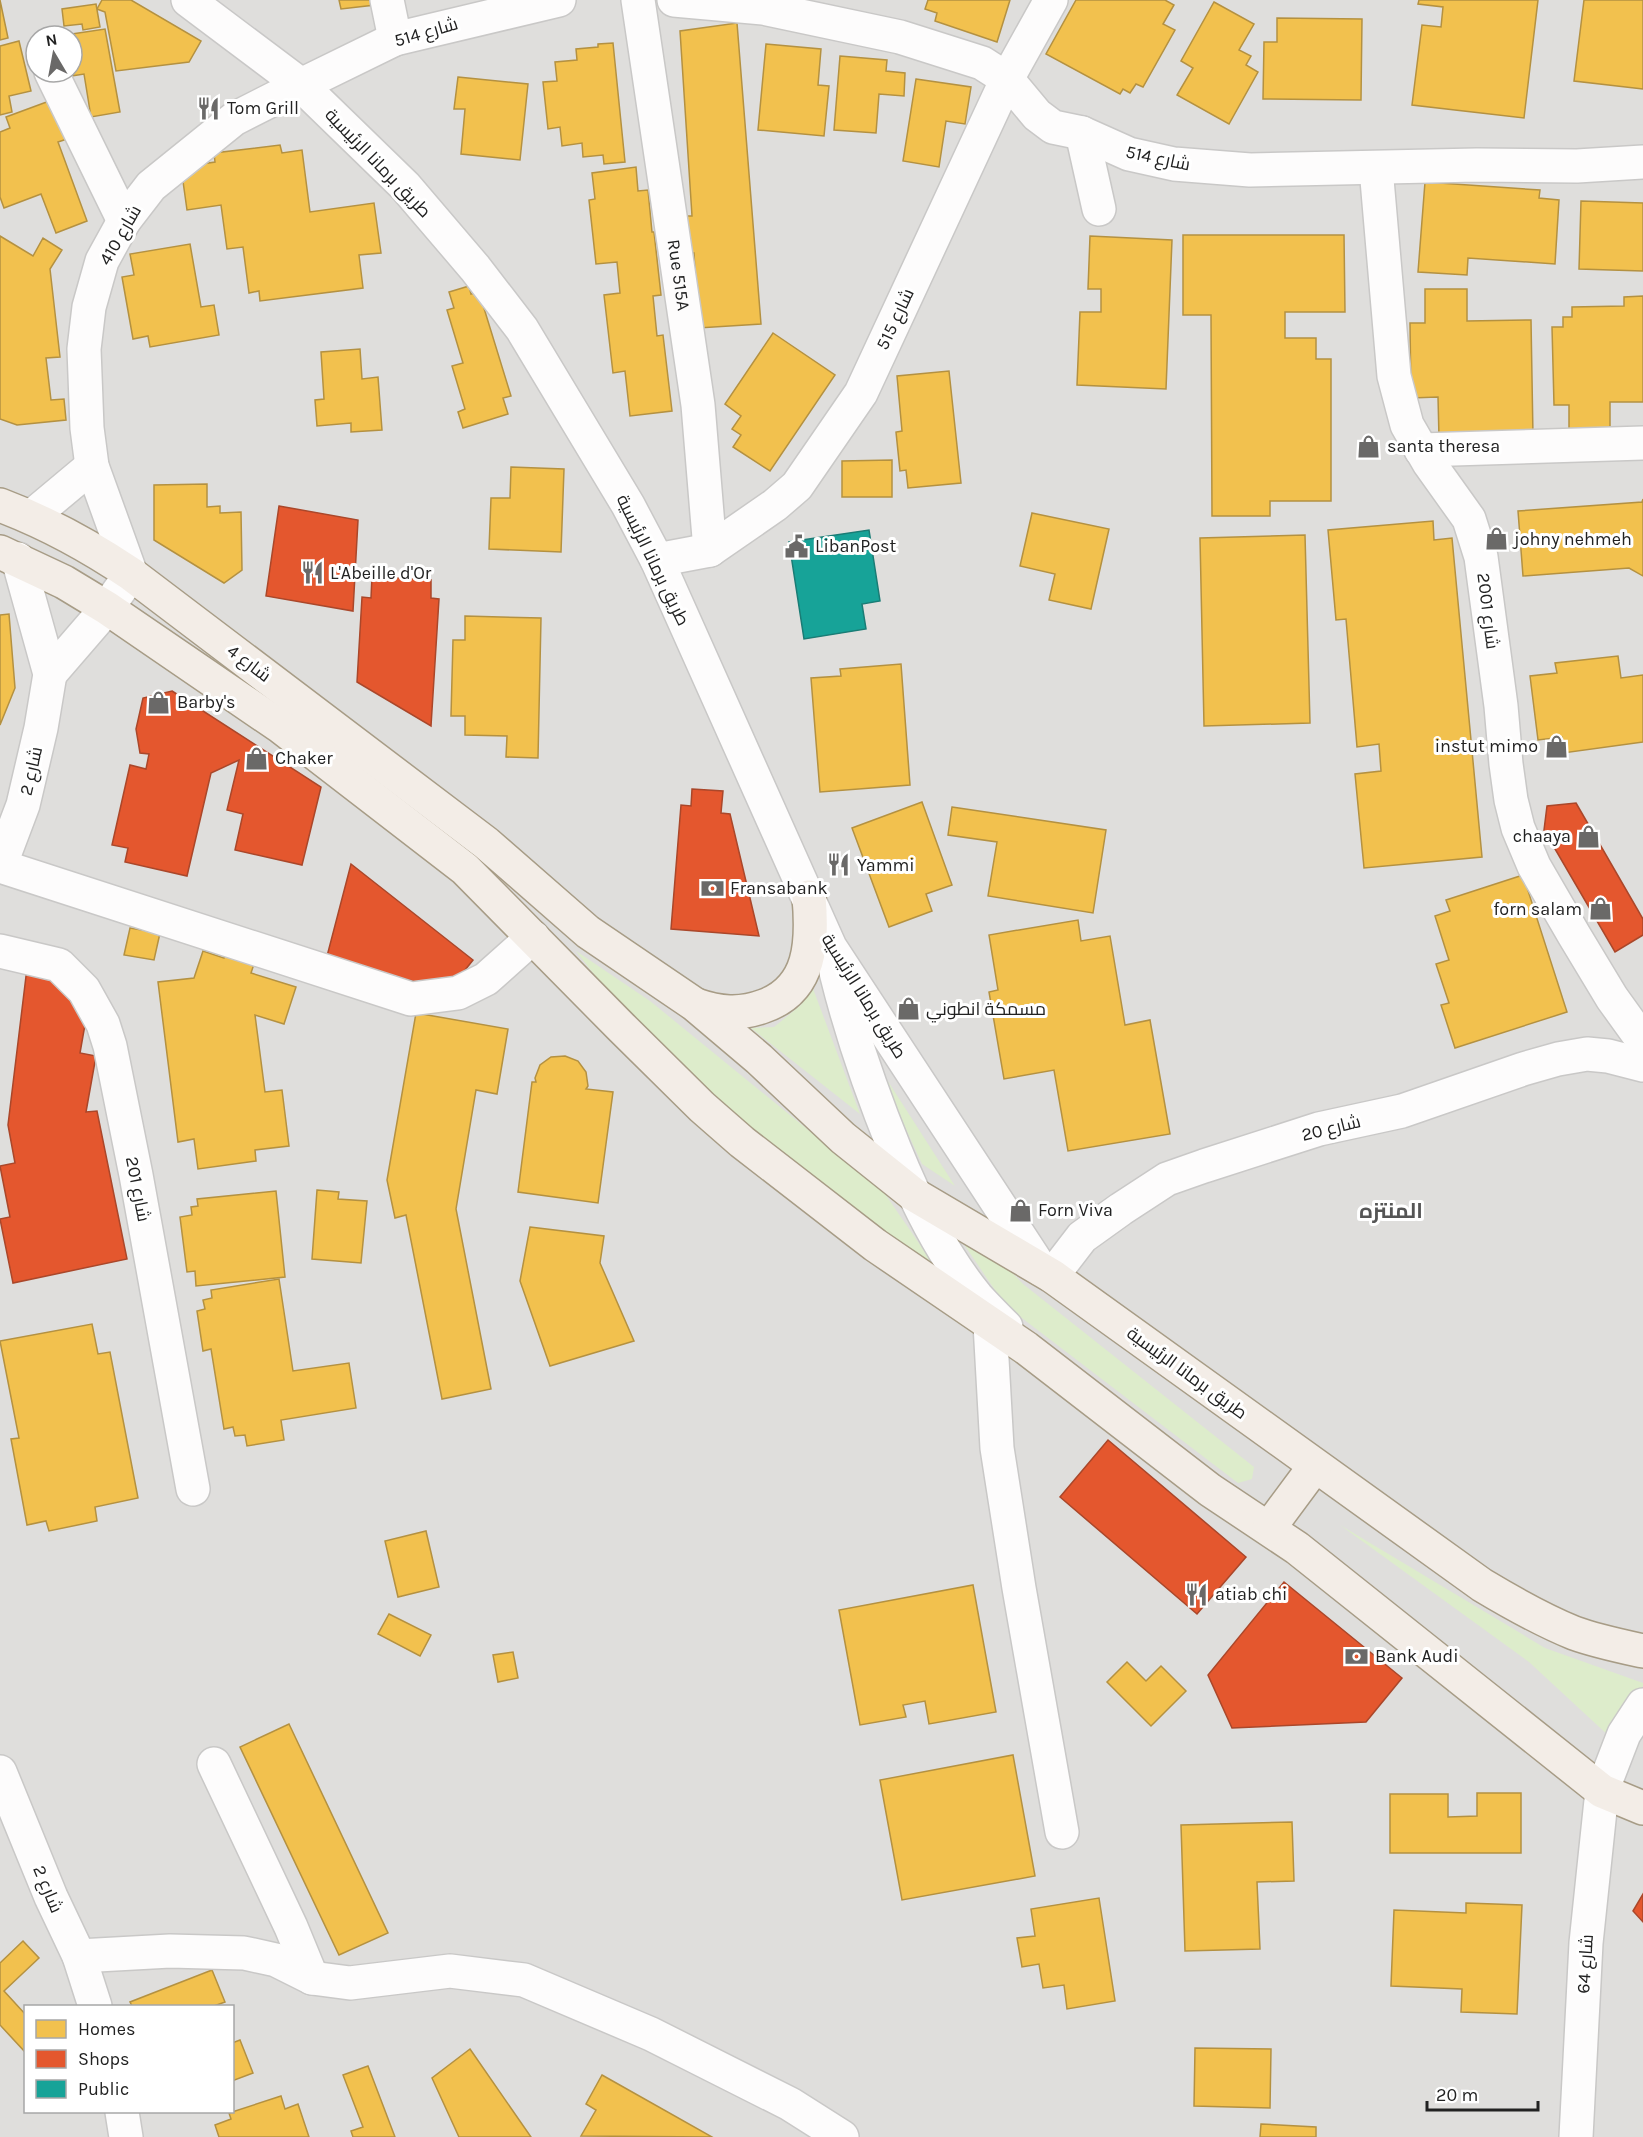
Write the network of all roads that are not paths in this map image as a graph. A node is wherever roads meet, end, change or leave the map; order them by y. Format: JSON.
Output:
{"nodes":[{"id":1,"x":188,"y":0,"type":"edge"},
{"id":2,"x":387,"y":0,"type":"edge"},
{"id":3,"x":558,"y":0,"type":"edge"},
{"id":4,"x":638,"y":0,"type":"edge"},
{"id":5,"x":674,"y":0,"type":"edge"},
{"id":6,"x":1052,"y":0,"type":"edge"},
{"id":7,"x":223,"y":13,"type":"edge"},
{"id":8,"x":395,"y":39,"type":"junction"},
{"id":9,"x":1007,"y":79,"type":"junction"},
{"id":10,"x":57,"y":84,"type":"edge"},
{"id":11,"x":301,"y":85,"type":"junction"},
{"id":12,"x":1082,"y":133,"type":"junction"},
{"id":13,"x":1643,"y":162,"type":"edge"},
{"id":14,"x":1376,"y":168,"type":"junction"},
{"id":15,"x":1099,"y":209,"type":"dead end"},
{"id":16,"x":124,"y":221,"type":"junction"},
{"id":17,"x":1643,"y":443,"type":"edge"},
{"id":18,"x":1421,"y":450,"type":"junction"},
{"id":19,"x":92,"y":466,"type":"junction"},
{"id":20,"x":0,"y":505,"type":"edge"},
{"id":21,"x":31,"y":517,"type":"junction"},
{"id":22,"x":710,"y":550,"type":"junction"},
{"id":23,"x":9,"y":555,"type":"edge"},
{"id":24,"x":657,"y":560,"type":"junction"},
{"id":25,"x":131,"y":573,"type":"junction"},
{"id":26,"x":107,"y":608,"type":"junction"},
{"id":27,"x":50,"y":674,"type":"junction"},
{"id":28,"x":0,"y":866,"type":"edge"},
{"id":29,"x":808,"y":897,"type":"junction"},
{"id":30,"x":533,"y":937,"type":"junction"},
{"id":31,"x":830,"y":947,"type":"junction"},
{"id":32,"x":0,"y":951,"type":"edge"},
{"id":33,"x":694,"y":1004,"type":"junction"},
{"id":34,"x":1643,"y":1041,"type":"edge"},
{"id":35,"x":1643,"y":1065,"type":"edge"},
{"id":36,"x":913,"y":1194,"type":"junction"},
{"id":37,"x":1046,"y":1273,"type":"junction"},
{"id":38,"x":990,"y":1324,"type":"junction"},
{"id":39,"x":1026,"y":1348,"type":"junction"},
{"id":40,"x":1315,"y":1466,"type":"junction"},
{"id":41,"x":193,"y":1489,"type":"dead end"},
{"id":42,"x":1269,"y":1528,"type":"junction"},
{"id":43,"x":1610,"y":1644,"type":"junction"},
{"id":44,"x":1643,"y":1651,"type":"edge"},
{"id":45,"x":1643,"y":1668,"type":"edge"},
{"id":46,"x":1643,"y":1705,"type":"edge"},
{"id":47,"x":214,"y":1764,"type":"dead end"},
{"id":48,"x":0,"y":1772,"type":"edge"},
{"id":49,"x":1602,"y":1791,"type":"junction"},
{"id":50,"x":1643,"y":1808,"type":"edge"},
{"id":51,"x":1062,"y":1832,"type":"dead end"},
{"id":52,"x":79,"y":1956,"type":"junction"},
{"id":53,"x":312,"y":1978,"type":"junction"},
{"id":54,"x":95,"y":2005,"type":"edge"},
{"id":55,"x":122,"y":2113,"type":"edge"},
{"id":56,"x":126,"y":2137,"type":"edge"},
{"id":57,"x":842,"y":2137,"type":"edge"},
{"id":58,"x":1576,"y":2137,"type":"edge"}],
"edges":[{"from":1,"to":7,"type":"street","name":"طريق برمانا الرئيسية"},
{"from":2,"to":8,"type":"street"},
{"from":3,"to":8,"type":"street","name":"شارع 514"},
{"from":4,"to":22,"type":"street","name":"Rue 515A"},
{"from":5,"to":9,"type":"street","name":"شارع 514"},
{"from":6,"to":9,"type":"street","name":"شارع 515"},
{"from":7,"to":11,"type":"street","name":"طريق برمانا الرئيسية"},
{"from":8,"to":11,"type":"street","name":"شارع 514"},
{"from":9,"to":12,"type":"street","name":"شارع 514"},
{"from":9,"to":22,"type":"street","name":"شارع 515"},
{"from":10,"to":16,"type":"street"},
{"from":11,"to":16,"type":"street","name":"شارع 410"},
{"from":11,"to":24,"type":"street","name":"طريق برمانا الرئيسية"},
{"from":12,"to":14,"type":"street","name":"شارع 514"},
{"from":12,"to":15,"type":"street"},
{"from":13,"to":14,"type":"street","name":"شارع 514"},
{"from":14,"to":18,"type":"street","name":"شارع 2001"},
{"from":16,"to":19,"type":"street","name":"شارع 410"},
{"from":17,"to":18,"type":"street"},
{"from":18,"to":34,"type":"street","name":"شارع 2001"},
{"from":19,"to":21,"type":"street"},
{"from":19,"to":25,"type":"street","name":"شارع 410"},
{"from":20,"to":21,"type":"main road","name":"شارع 4"},
{"from":21,"to":25,"type":"main road","name":"شارع 4"},
{"from":22,"to":24,"type":"street","name":"شارع 515"},
{"from":23,"to":26,"type":"main road","name":"شارع 4"},
{"from":23,"to":27,"type":"street","name":"شارع 2"},
{"from":24,"to":29,"type":"street","name":"طريق برمانا الرئيسية"},
{"from":25,"to":26,"type":"street"},
{"from":25,"to":33,"type":"main road","name":"شارع 4"},
{"from":26,"to":27,"type":"street"},
{"from":26,"to":30,"type":"main road","name":"شارع 4"},
{"from":27,"to":28,"type":"street","name":"شارع 2"},
{"from":28,"to":30,"type":"street"},
{"from":29,"to":31,"type":"street","name":"طريق برمانا الرئيسية"},
{"from":29,"to":33,"type":"main road"},
{"from":30,"to":38,"type":"main road","name":"شارع 4"},
{"from":31,"to":36,"type":"street"},
{"from":31,"to":37,"type":"street","name":"طريق برمانا الرئيسية"},
{"from":32,"to":41,"type":"street","name":"شارع 201"},
{"from":33,"to":36,"type":"main road"},
{"from":35,"to":37,"type":"street","name":"شارع 20"},
{"from":36,"to":37,"type":"main road"},
{"from":36,"to":39,"type":"street"},
{"from":37,"to":40,"type":"main road","name":"طريق برمانا الرئيسية"},
{"from":38,"to":39,"type":"main road","name":"شارع 4"},
{"from":38,"to":51,"type":"street"},
{"from":39,"to":42,"type":"main road","name":"شارع 4"},
{"from":40,"to":42,"type":"main road"},
{"from":40,"to":43,"type":"main road","name":"طريق برمانا الرئيسية"},
{"from":42,"to":49,"type":"main road","name":"شارع 4"},
{"from":43,"to":44,"type":"main road","name":"طريق برمانا الرئيسية"},
{"from":43,"to":45,"type":"street"},
{"from":46,"to":49,"type":"street","name":"شارع 64"},
{"from":47,"to":53,"type":"street"},
{"from":48,"to":52,"type":"street","name":"شارع 2"},
{"from":49,"to":50,"type":"main road","name":"شارع 4"},
{"from":49,"to":58,"type":"street","name":"شارع 64"},
{"from":52,"to":53,"type":"street"},
{"from":52,"to":54,"type":"street","name":"شارع 2"},
{"from":53,"to":57,"type":"street"},
{"from":55,"to":56,"type":"street"}]}
